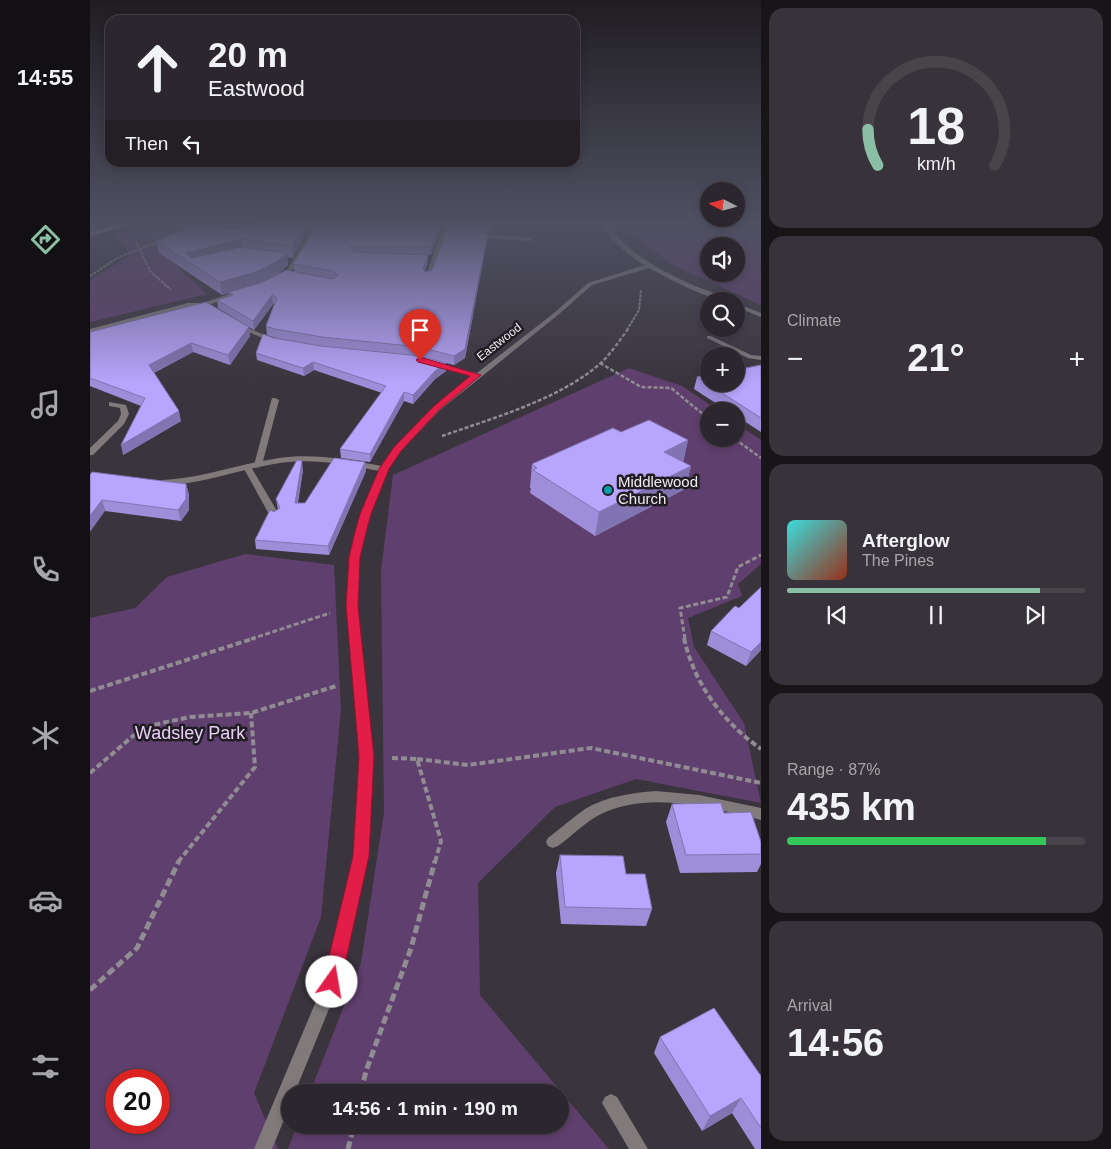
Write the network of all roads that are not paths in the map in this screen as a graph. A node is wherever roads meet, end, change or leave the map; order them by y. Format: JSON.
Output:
{"nodes":[{"id":1,"x":280,"y":278,"type":"edge"},
{"id":2,"x":611,"y":278,"type":"edge"},
{"id":3,"x":675,"y":278,"type":"edge"},
{"id":4,"x":274,"y":282,"type":"edge"},
{"id":5,"x":254,"y":288,"type":"edge"},
{"id":6,"x":708,"y":292,"type":"edge"},
{"id":7,"x":204,"y":305,"type":"junction"},
{"id":8,"x":745,"y":309,"type":"edge"},
{"id":9,"x":217,"y":312,"type":"edge"},
{"id":10,"x":761,"y":315,"type":"edge"},
{"id":11,"x":231,"y":321,"type":"edge"},
{"id":12,"x":90,"y":331,"type":"edge"},
{"id":13,"x":709,"y":337,"type":"dead end"},
{"id":14,"x":283,"y":343,"type":"edge"},
{"id":15,"x":761,"y":358,"type":"edge"},
{"id":16,"x":428,"y":362,"type":"edge"},
{"id":17,"x":477,"y":375,"type":"junction"},
{"id":18,"x":275,"y":400,"type":"dead end"},
{"id":19,"x":112,"y":404,"type":"dead end"},
{"id":20,"x":90,"y":453,"type":"edge"},
{"id":21,"x":258,"y":465,"type":"junction"},
{"id":22,"x":247,"y":467,"type":"junction"},
{"id":23,"x":384,"y":469,"type":"junction"},
{"id":24,"x":150,"y":482,"type":"edge"},
{"id":25,"x":275,"y":516,"type":"edge"},
{"id":26,"x":761,"y":814,"type":"edge"},
{"id":27,"x":553,"y":842,"type":"dead end"},
{"id":28,"x":611,"y":1103,"type":"dead end"},
{"id":29,"x":263,"y":1149,"type":"edge"},
{"id":30,"x":639,"y":1149,"type":"edge"}],
"edges":[{"from":1,"to":4,"type":"street"},
{"from":2,"to":17,"type":"street","name":"Eastwood"},
{"from":3,"to":6,"type":"street"},
{"from":5,"to":7,"type":"street"},
{"from":7,"to":9,"type":"street"},
{"from":7,"to":12,"type":"street"},
{"from":8,"to":10,"type":"street"},
{"from":11,"to":14,"type":"street"},
{"from":13,"to":15,"type":"street"},
{"from":16,"to":17,"type":"street"},
{"from":17,"to":23,"type":"street","name":"Eastwood"},
{"from":18,"to":21,"type":"street"},
{"from":19,"to":20,"type":"street"},
{"from":21,"to":22,"type":"street"},
{"from":21,"to":23,"type":"street"},
{"from":22,"to":24,"type":"street"},
{"from":22,"to":25,"type":"street"},
{"from":23,"to":29,"type":"street","name":"Eastwood"},
{"from":26,"to":27,"type":"street"},
{"from":28,"to":30,"type":"street"}]}
